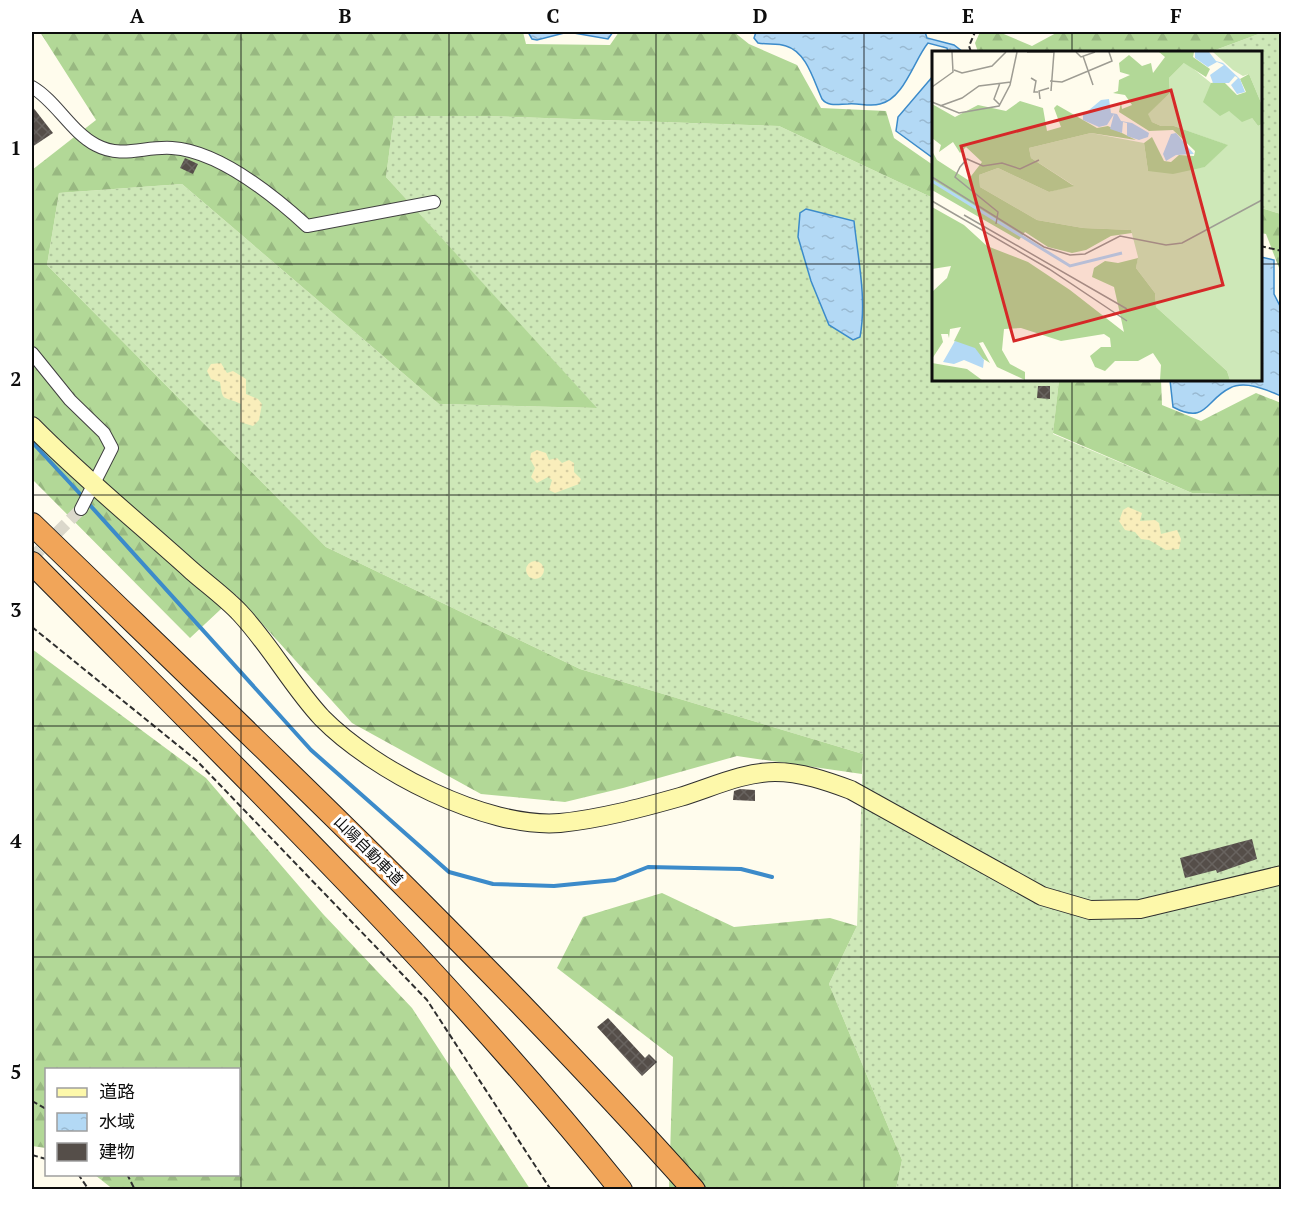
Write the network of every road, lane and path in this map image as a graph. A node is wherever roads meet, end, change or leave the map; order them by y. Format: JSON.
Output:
{"nodes":[{"id":1,"x":975,"y":32,"type":"edge"},
{"id":2,"x":971,"y":51,"type":"edge"},
{"id":3,"x":32,"y":87,"type":"edge"},
{"id":4,"x":434,"y":202,"type":"dead end"},
{"id":5,"x":1262,"y":246,"type":"edge"},
{"id":6,"x":1281,"y":251,"type":"edge"},
{"id":7,"x":32,"y":353,"type":"edge"},
{"id":8,"x":32,"y":426,"type":"edge"},
{"id":9,"x":95,"y":484,"type":"junction"},
{"id":10,"x":81,"y":508,"type":"tunnel mouth"},
{"id":11,"x":32,"y":524,"type":"edge"},
{"id":12,"x":32,"y":563,"type":"edge"},
{"id":13,"x":32,"y":627,"type":"edge"},
{"id":14,"x":1281,"y":875,"type":"edge"},
{"id":15,"x":79,"y":1176,"type":"edge"},
{"id":16,"x":128,"y":1176,"type":"edge"},
{"id":17,"x":89,"y":1190,"type":"edge"},
{"id":18,"x":135,"y":1190,"type":"edge"},
{"id":19,"x":551,"y":1190,"type":"edge"},
{"id":20,"x":621,"y":1190,"type":"edge"},
{"id":21,"x":694,"y":1190,"type":"edge"}],
"edges":[{"from":1,"to":2,"type":"path"},
{"from":3,"to":4,"type":"street"},
{"from":5,"to":6,"type":"path"},
{"from":7,"to":9,"type":"street"},
{"from":8,"to":9,"type":"street"},
{"from":9,"to":10,"type":"street"},
{"from":9,"to":14,"type":"street"},
{"from":11,"to":21,"type":"highway","name":"山陽自動車道"},
{"from":12,"to":20,"type":"highway"},
{"from":13,"to":19,"type":"path"},
{"from":15,"to":17,"type":"path"},
{"from":16,"to":18,"type":"path"}]}
